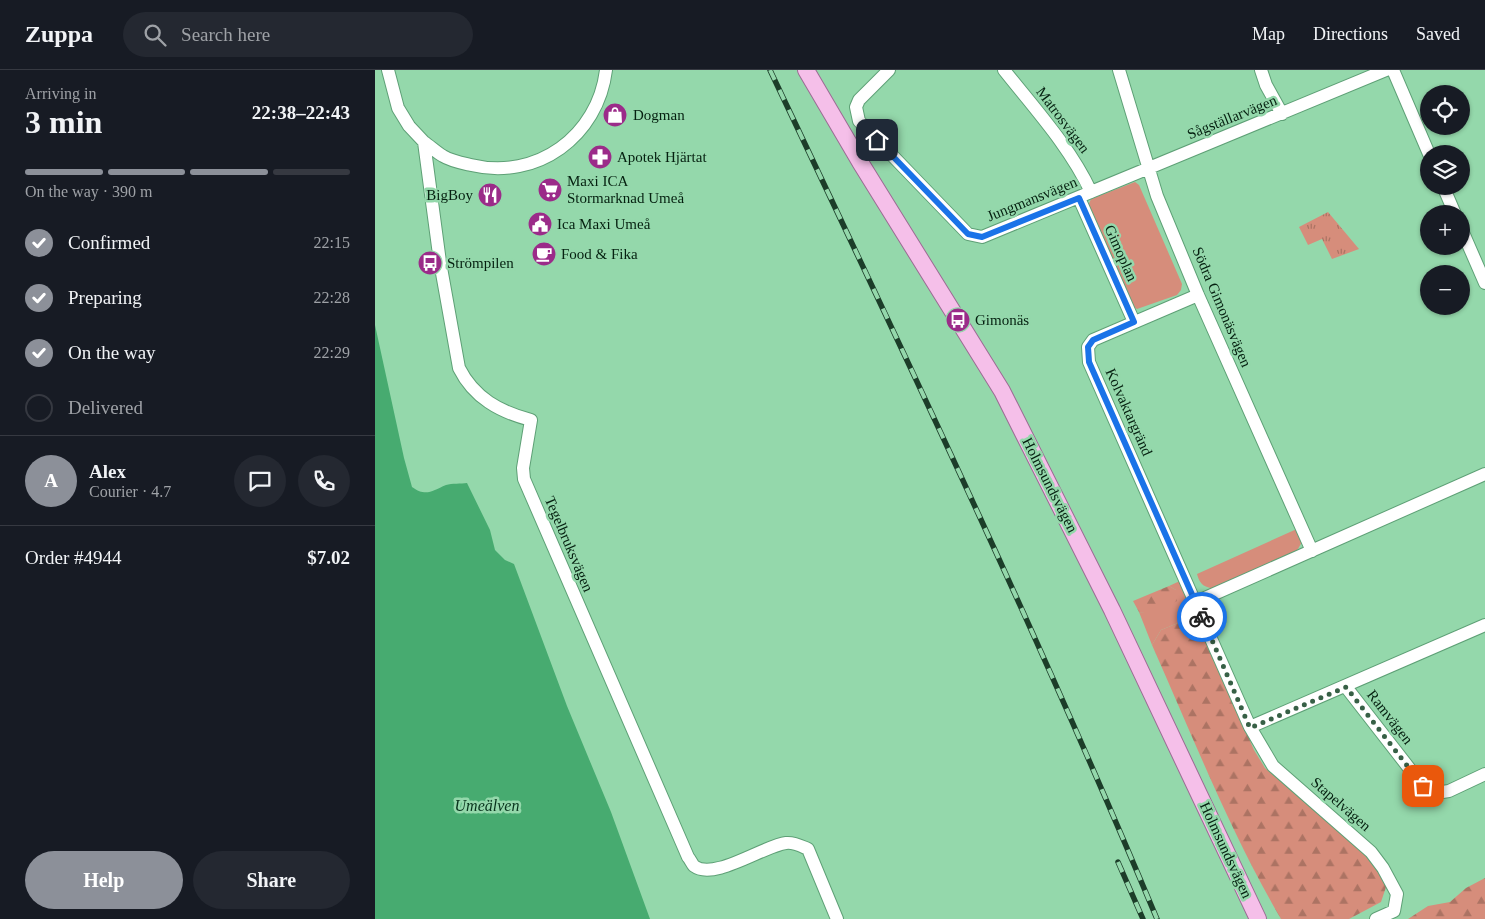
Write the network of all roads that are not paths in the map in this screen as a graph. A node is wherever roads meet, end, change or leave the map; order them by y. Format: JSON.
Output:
{"nodes":[{"id":1,"x":388,"y":70,"type":"edge"},
{"id":2,"x":606,"y":70,"type":"edge"},
{"id":3,"x":806,"y":70,"type":"edge"},
{"id":4,"x":889,"y":70,"type":"edge"},
{"id":5,"x":1004,"y":70,"type":"edge"},
{"id":6,"x":1119,"y":70,"type":"edge"},
{"id":7,"x":1261,"y":70,"type":"edge"},
{"id":8,"x":1386,"y":70,"type":"edge"},
{"id":9,"x":1393,"y":70,"type":"edge"},
{"id":10,"x":1282,"y":114,"type":"junction"},
{"id":11,"x":424,"y":142,"type":"junction"},
{"id":12,"x":1425,"y":145,"type":"edge"},
{"id":13,"x":1148,"y":169,"type":"junction"},
{"id":14,"x":1085,"y":195,"type":"junction"},
{"id":15,"x":1470,"y":249,"type":"edge"},
{"id":16,"x":1485,"y":283,"type":"edge"},
{"id":17,"x":1198,"y":295,"type":"junction"},
{"id":18,"x":1134,"y":322,"type":"junction"},
{"id":19,"x":1485,"y":474,"type":"edge"},
{"id":20,"x":1312,"y":551,"type":"junction"},
{"id":21,"x":1196,"y":602,"type":"junction"},
{"id":22,"x":1485,"y":625,"type":"edge"},
{"id":23,"x":1346,"y":687,"type":"junction"},
{"id":24,"x":1250,"y":728,"type":"junction"},
{"id":25,"x":1485,"y":774,"type":"edge"},
{"id":26,"x":837,"y":919,"type":"edge"},
{"id":27,"x":1258,"y":919,"type":"edge"},
{"id":28,"x":1376,"y":919,"type":"edge"}],
"edges":[{"from":1,"to":11,"type":"street"},
{"from":2,"to":11,"type":"street"},
{"from":3,"to":27,"type":"main road","name":"Holmsundsvägen"},
{"from":4,"to":14,"type":"street","name":"Jungmansvägen"},
{"from":5,"to":14,"type":"street","name":"Matrosvägen"},
{"from":6,"to":13,"type":"street","name":"Södra Gimonäsvägen"},
{"from":7,"to":10,"type":"street"},
{"from":8,"to":10,"type":"street","name":"Sågställarvägen"},
{"from":9,"to":12,"type":"street"},
{"from":10,"to":13,"type":"street","name":"Sågställarvägen"},
{"from":11,"to":26,"type":"street","name":"Tegelbruksvägen"},
{"from":13,"to":14,"type":"street","name":"Sågställarvägen"},
{"from":13,"to":17,"type":"street","name":"Södra Gimonäsvägen"},
{"from":14,"to":18,"type":"street","name":"Gimoplan"},
{"from":15,"to":16,"type":"street"},
{"from":17,"to":18,"type":"street","name":"Kolvaktargränd"},
{"from":17,"to":20,"type":"street","name":"Södra Gimonäsvägen"},
{"from":18,"to":21,"type":"street","name":"Kolvaktargränd"},
{"from":19,"to":20,"type":"street"},
{"from":20,"to":21,"type":"street"},
{"from":21,"to":24,"type":"street","name":"Kolvaktargränd"},
{"from":22,"to":23,"type":"street","name":"Ramvägen"},
{"from":23,"to":24,"type":"street","name":"Ramvägen"},
{"from":23,"to":25,"type":"street","name":"Ramvägen"},
{"from":24,"to":28,"type":"street","name":"Stapelvägen"}]}
